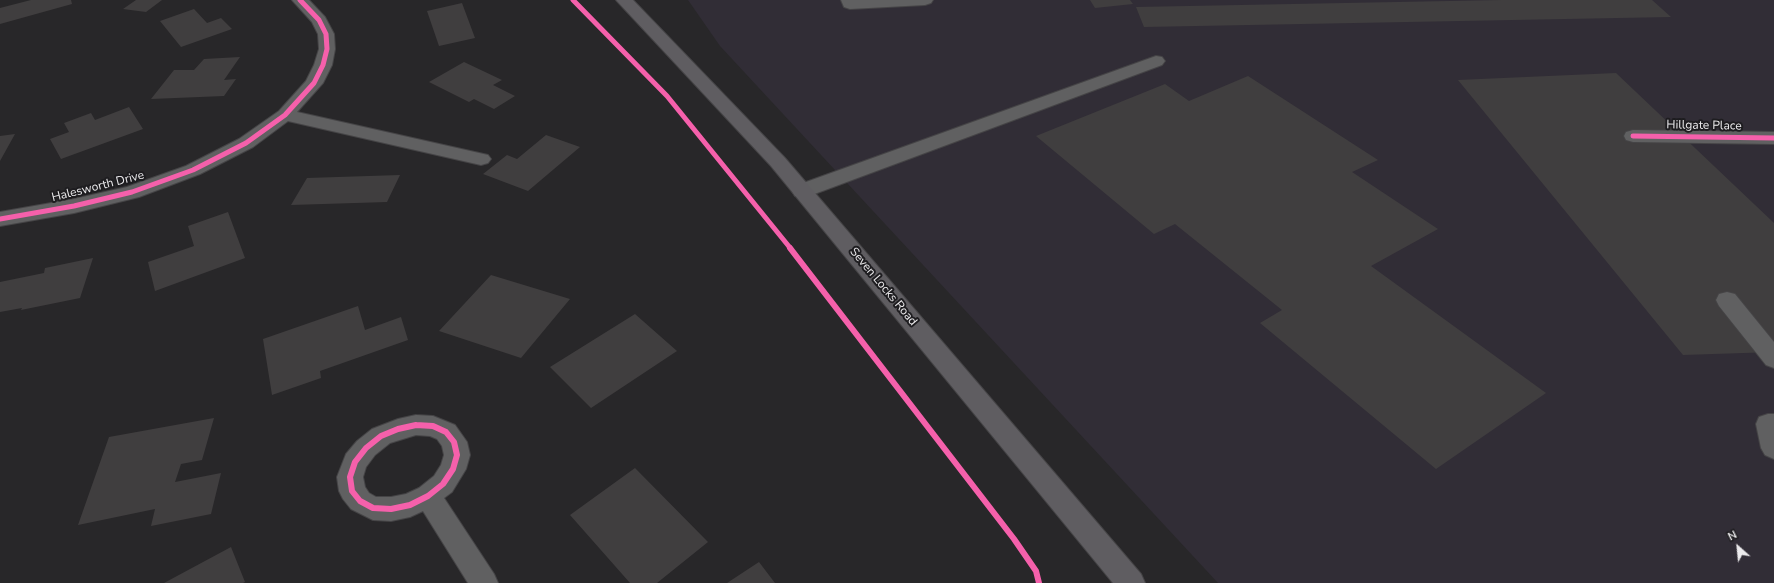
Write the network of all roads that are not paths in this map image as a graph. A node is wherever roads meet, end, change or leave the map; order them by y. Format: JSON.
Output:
{"nodes":[{"id":1,"x":300,"y":0,"type":"edge"},
{"id":2,"x":624,"y":0,"type":"edge"},
{"id":3,"x":849,"y":0,"type":"edge"},
{"id":4,"x":925,"y":0,"type":"edge"},
{"id":5,"x":1156,"y":61,"type":"dead end"},
{"id":6,"x":285,"y":115,"type":"junction"},
{"id":7,"x":1633,"y":136,"type":"dead end"},
{"id":8,"x":1774,"y":138,"type":"edge"},
{"id":9,"x":481,"y":159,"type":"dead end"},
{"id":10,"x":802,"y":191,"type":"junction"},
{"id":11,"x":0,"y":219,"type":"edge"},
{"id":12,"x":1727,"y":300,"type":"dead end"},
{"id":13,"x":1774,"y":359,"type":"edge"},
{"id":14,"x":1774,"y":424,"type":"edge"},
{"id":15,"x":1774,"y":448,"type":"edge"},
{"id":16,"x":428,"y":496,"type":"dead end"},
{"id":17,"x":484,"y":583,"type":"edge"},
{"id":18,"x":1131,"y":583,"type":"edge"}],
"edges":[{"from":1,"to":6,"type":"street","name":"Halesworth Drive"},
{"from":2,"to":10,"type":"main road","name":"Seven Locks Road"},
{"from":3,"to":4,"type":"street"},
{"from":5,"to":10,"type":"street"},
{"from":6,"to":9,"type":"street"},
{"from":6,"to":11,"type":"street","name":"Halesworth Drive"},
{"from":7,"to":8,"type":"street","name":"Hillgate Place"},
{"from":10,"to":18,"type":"main road","name":"Seven Locks Road"},
{"from":12,"to":13,"type":"street"},
{"from":14,"to":15,"type":"street"},
{"from":16,"to":17,"type":"street"}]}
